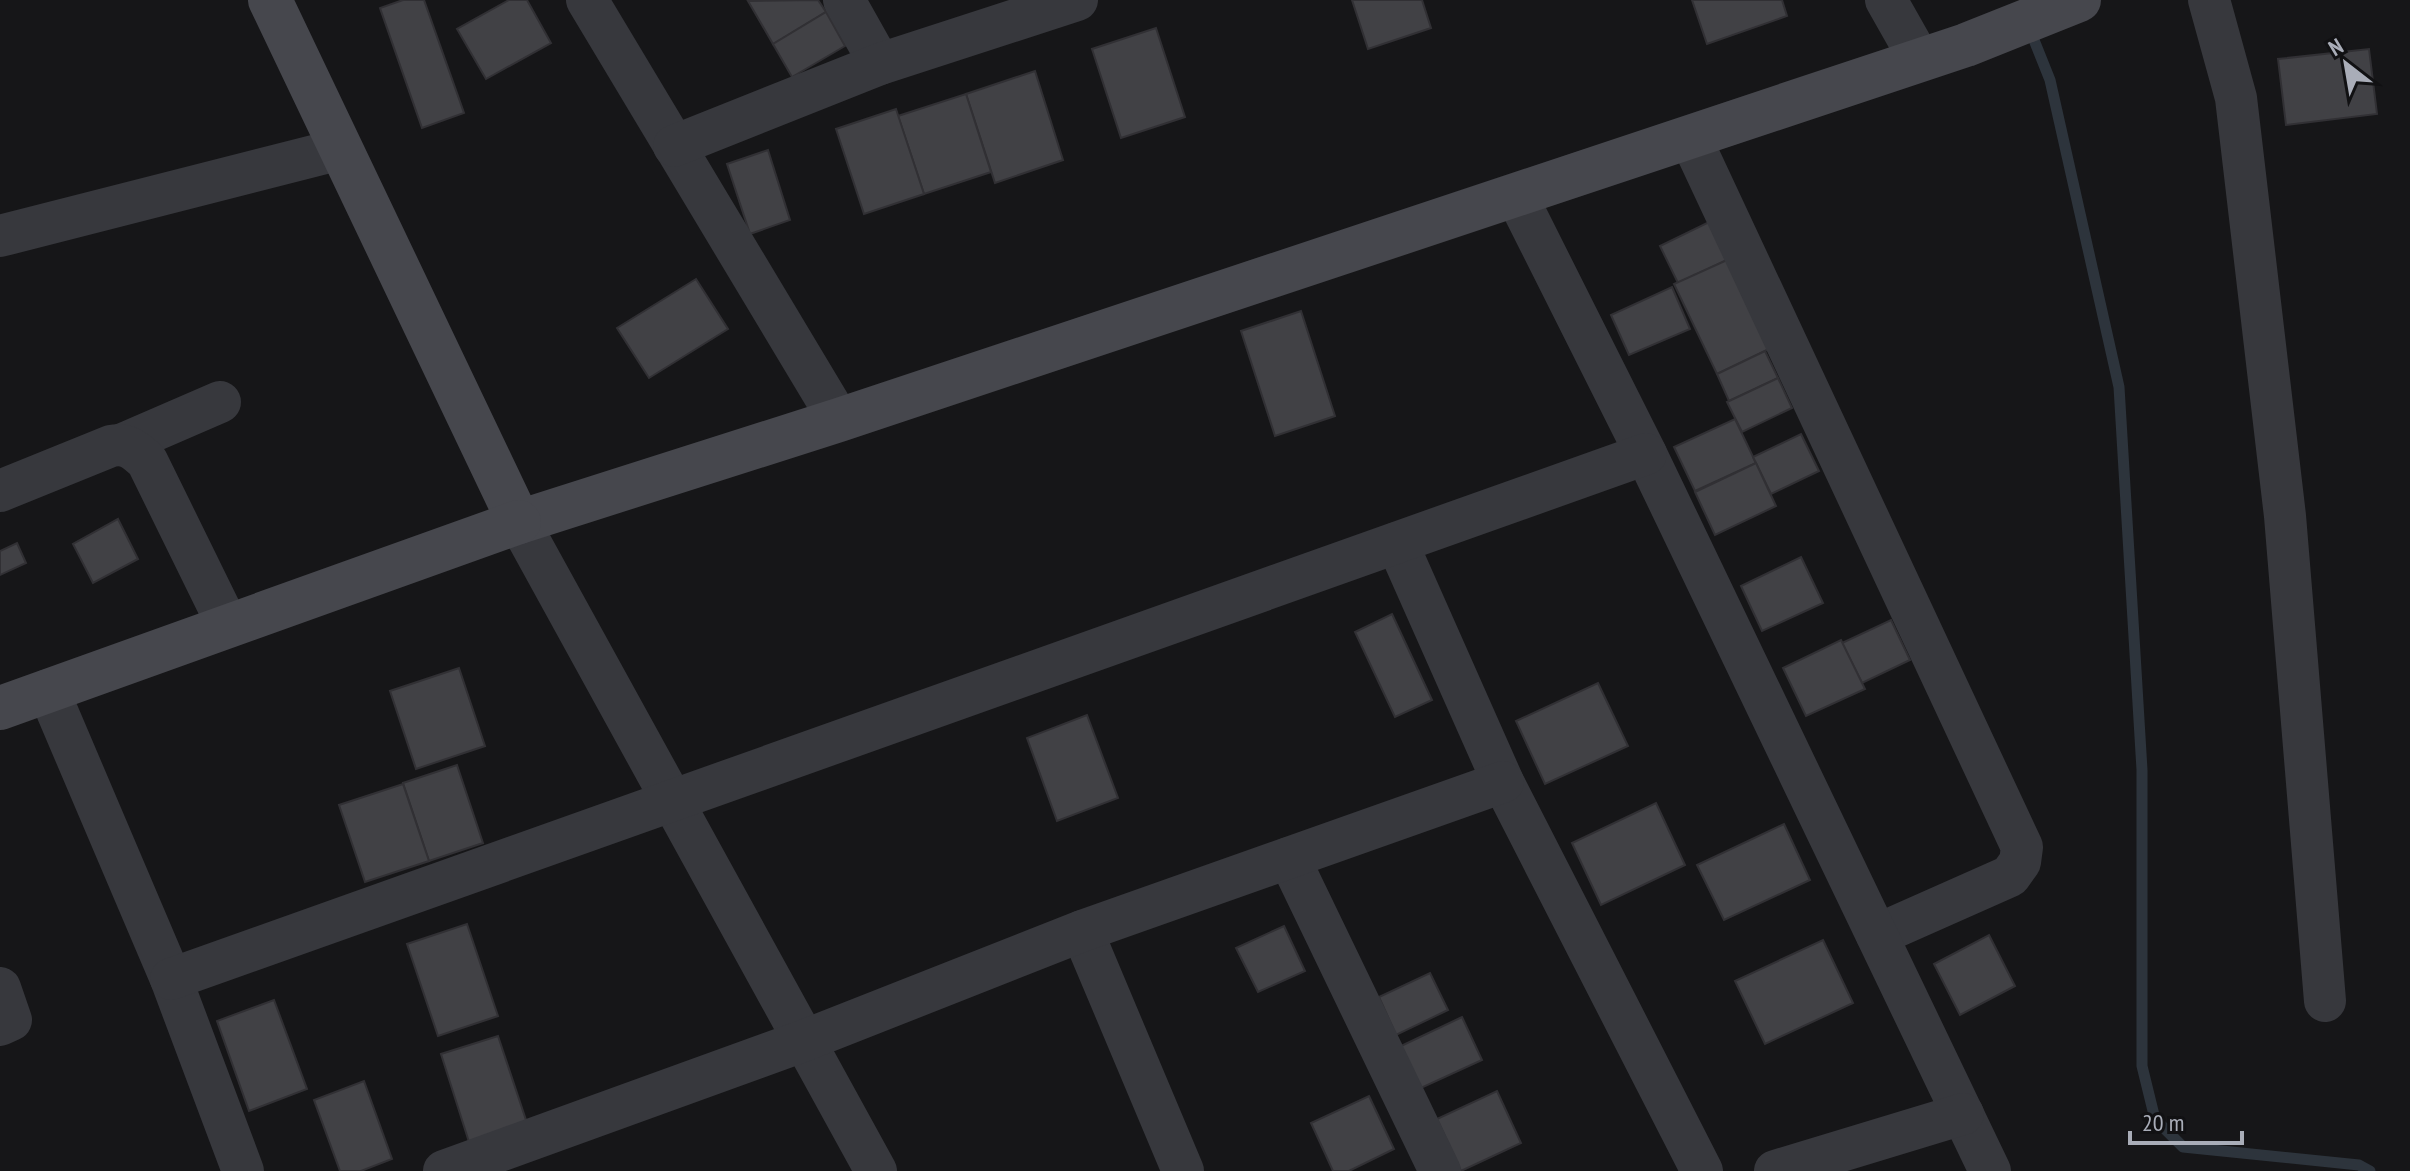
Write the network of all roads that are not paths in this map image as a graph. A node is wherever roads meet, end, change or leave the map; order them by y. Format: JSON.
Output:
{"nodes":[{"id":1,"x":270,"y":0,"type":"edge"},
{"id":2,"x":587,"y":0,"type":"edge"},
{"id":3,"x":844,"y":0,"type":"edge"},
{"id":4,"x":1886,"y":0,"type":"edge"},
{"id":5,"x":2209,"y":0,"type":"edge"},
{"id":6,"x":2077,"y":1,"type":"edge"},
{"id":7,"x":1067,"y":2,"type":"edge"},
{"id":8,"x":1920,"y":60,"type":"junction"},
{"id":9,"x":880,"y":64,"type":"junction"},
{"id":10,"x":1690,"y":137,"type":"junction"},
{"id":11,"x":674,"y":146,"type":"junction"},
{"id":12,"x":341,"y":149,"type":"junction"},
{"id":13,"x":1516,"y":195,"type":"junction"},
{"id":14,"x":0,"y":236,"type":"edge"},
{"id":15,"x":220,"y":402,"type":"dead end"},
{"id":16,"x":839,"y":420,"type":"junction"},
{"id":17,"x":123,"y":444,"type":"junction"},
{"id":18,"x":1646,"y":454,"type":"junction"},
{"id":19,"x":0,"y":491,"type":"edge"},
{"id":20,"x":519,"y":522,"type":"junction"},
{"id":21,"x":1397,"y":543,"type":"junction"},
{"id":22,"x":228,"y":626,"type":"junction"},
{"id":23,"x":48,"y":690,"type":"junction"},
{"id":24,"x":0,"y":708,"type":"edge"},
{"id":25,"x":1503,"y":782,"type":"junction"},
{"id":26,"x":671,"y":801,"type":"junction"},
{"id":27,"x":1289,"y":858,"type":"junction"},
{"id":28,"x":1082,"y":931,"type":"junction"},
{"id":29,"x":1877,"y":935,"type":"junction"},
{"id":30,"x":171,"y":979,"type":"junction"},
{"id":31,"x":0,"y":988,"type":"edge"},
{"id":32,"x":2325,"y":1001,"type":"dead end"},
{"id":33,"x":0,"y":1025,"type":"edge"},
{"id":34,"x":803,"y":1041,"type":"junction"},
{"id":35,"x":1963,"y":1114,"type":"junction"},
{"id":36,"x":243,"y":1171,"type":"edge"},
{"id":37,"x":444,"y":1171,"type":"edge"},
{"id":38,"x":876,"y":1171,"type":"edge"},
{"id":39,"x":1183,"y":1171,"type":"edge"},
{"id":40,"x":1440,"y":1171,"type":"edge"},
{"id":41,"x":1702,"y":1171,"type":"edge"},
{"id":42,"x":1775,"y":1171,"type":"edge"},
{"id":43,"x":1990,"y":1171,"type":"edge"}],
"edges":[{"from":1,"to":12,"type":"street"},
{"from":2,"to":11,"type":"street"},
{"from":3,"to":9,"type":"street"},
{"from":4,"to":8,"type":"street"},
{"from":5,"to":32,"type":"street"},
{"from":6,"to":8,"type":"street"},
{"from":7,"to":9,"type":"street"},
{"from":8,"to":10,"type":"street"},
{"from":9,"to":11,"type":"street"},
{"from":10,"to":13,"type":"street"},
{"from":10,"to":29,"type":"street"},
{"from":11,"to":16,"type":"street"},
{"from":12,"to":14,"type":"street"},
{"from":12,"to":20,"type":"street"},
{"from":13,"to":16,"type":"street"},
{"from":13,"to":18,"type":"street"},
{"from":15,"to":17,"type":"street"},
{"from":16,"to":20,"type":"street"},
{"from":17,"to":19,"type":"street"},
{"from":17,"to":22,"type":"street"},
{"from":18,"to":21,"type":"street"},
{"from":18,"to":29,"type":"street"},
{"from":20,"to":22,"type":"street"},
{"from":20,"to":26,"type":"street"},
{"from":21,"to":25,"type":"street"},
{"from":21,"to":26,"type":"street"},
{"from":22,"to":23,"type":"street"},
{"from":23,"to":24,"type":"street"},
{"from":23,"to":30,"type":"street"},
{"from":25,"to":27,"type":"street"},
{"from":25,"to":41,"type":"street"},
{"from":26,"to":30,"type":"street"},
{"from":26,"to":34,"type":"street"},
{"from":27,"to":28,"type":"street"},
{"from":27,"to":40,"type":"street"},
{"from":28,"to":34,"type":"street"},
{"from":28,"to":39,"type":"street"},
{"from":29,"to":35,"type":"street"},
{"from":30,"to":36,"type":"street"},
{"from":31,"to":33,"type":"street"},
{"from":34,"to":37,"type":"street"},
{"from":34,"to":38,"type":"street"},
{"from":35,"to":42,"type":"street"},
{"from":35,"to":43,"type":"street"}]}
